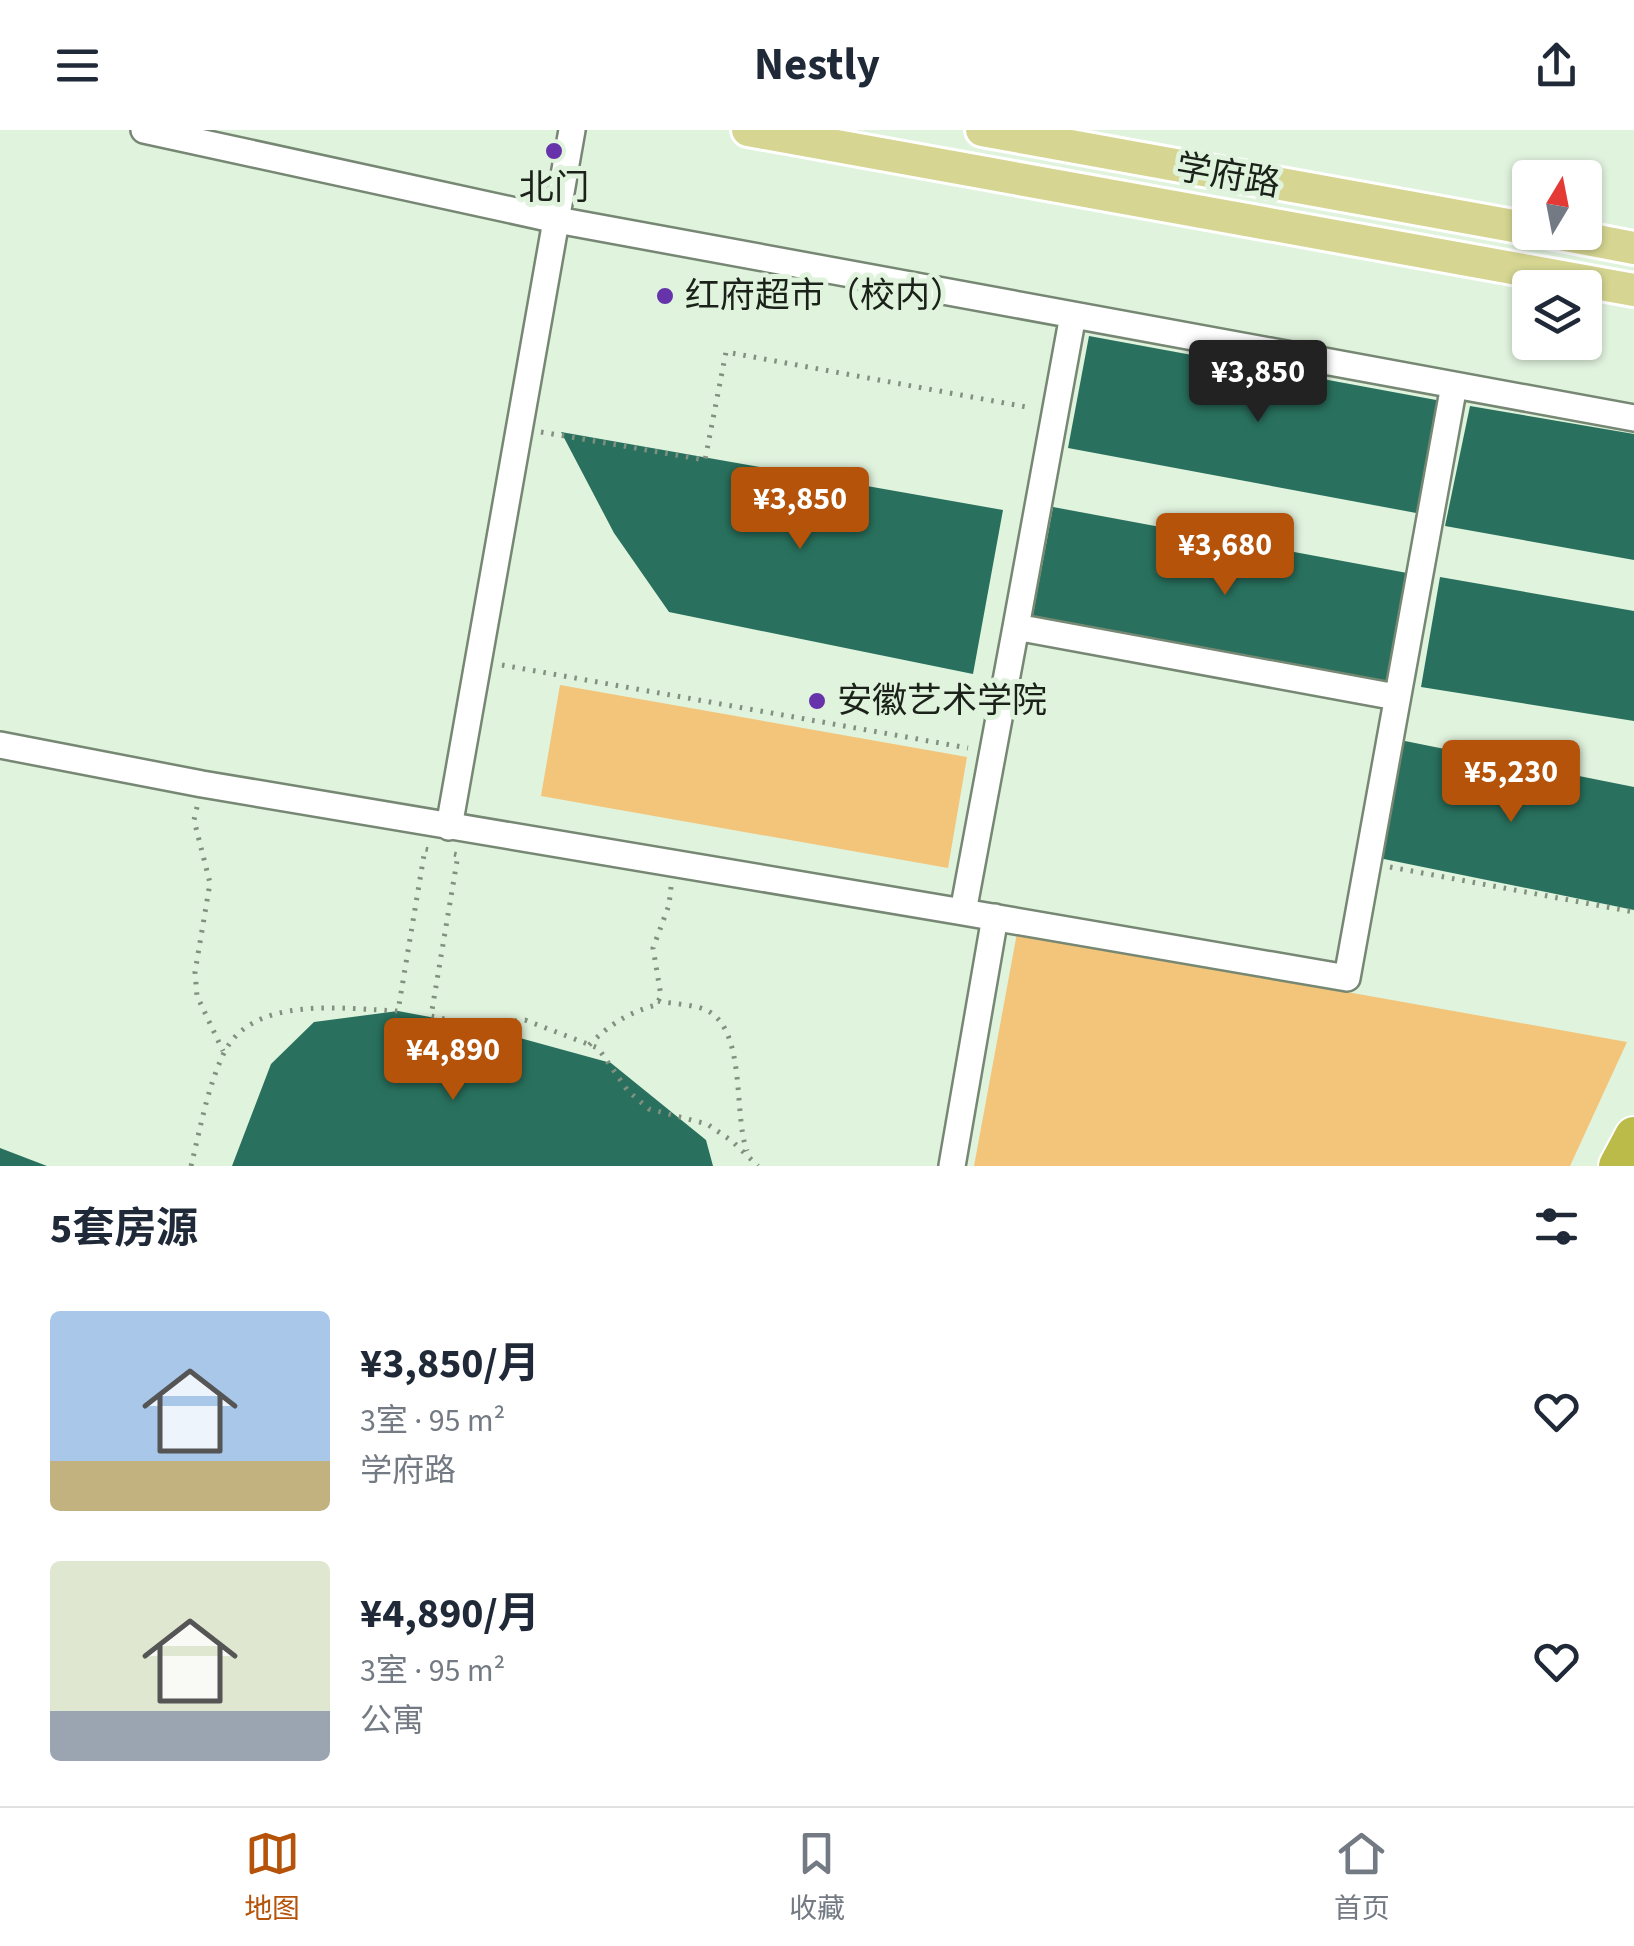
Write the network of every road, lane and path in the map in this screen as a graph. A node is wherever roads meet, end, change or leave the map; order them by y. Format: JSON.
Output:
{"nodes":[{"id":1,"x":144,"y":130,"type":"edge"},
{"id":2,"x":572,"y":130,"type":"edge"},
{"id":3,"x":748,"y":130,"type":"edge"},
{"id":4,"x":982,"y":130,"type":"edge"},
{"id":5,"x":557,"y":220,"type":"junction"},
{"id":6,"x":1512,"y":226,"type":"edge"},
{"id":7,"x":1602,"y":242,"type":"edge"},
{"id":8,"x":1634,"y":248,"type":"edge"},
{"id":9,"x":1634,"y":290,"type":"edge"},
{"id":10,"x":1073,"y":316,"type":"junction"},
{"id":11,"x":1454,"y":385,"type":"junction"},
{"id":12,"x":1055,"y":412,"type":"junction"},
{"id":13,"x":1634,"y":418,"type":"edge"},
{"id":14,"x":520,"y":428,"type":"junction"},
{"id":15,"x":1016,"y":627,"type":"junction"},
{"id":16,"x":479,"y":660,"type":"junction"},
{"id":17,"x":1396,"y":696,"type":"junction"},
{"id":18,"x":0,"y":745,"type":"edge"},
{"id":19,"x":992,"y":752,"type":"junction"},
{"id":20,"x":202,"y":784,"type":"junction"},
{"id":21,"x":449,"y":826,"type":"junction"},
{"id":22,"x":446,"y":853,"type":"junction"},
{"id":23,"x":1367,"y":862,"type":"junction"},
{"id":24,"x":674,"y":864,"type":"junction"},
{"id":25,"x":963,"y":912,"type":"junction"},
{"id":26,"x":1634,"y":912,"type":"edge"},
{"id":27,"x":995,"y":918,"type":"junction"},
{"id":28,"x":658,"y":1001,"type":"junction"},
{"id":29,"x":589,"y":1045,"type":"junction"},
{"id":30,"x":224,"y":1052,"type":"junction"},
{"id":31,"x":1634,"y":1136,"type":"edge"},
{"id":32,"x":748,"y":1155,"type":"junction"},
{"id":33,"x":191,"y":1166,"type":"edge"},
{"id":34,"x":758,"y":1166,"type":"edge"},
{"id":35,"x":952,"y":1166,"type":"edge"},
{"id":36,"x":1618,"y":1166,"type":"edge"}],
"edges":[{"from":1,"to":5,"type":"lane"},
{"from":2,"to":5,"type":"lane"},
{"from":3,"to":9,"type":"main road","name":"学府路"},
{"from":4,"to":6,"type":"main road","name":"学府路"},
{"from":5,"to":10,"type":"lane"},
{"from":5,"to":14,"type":"lane"},
{"from":7,"to":8,"type":"main road"},
{"from":10,"to":11,"type":"lane"},
{"from":10,"to":12,"type":"lane"},
{"from":11,"to":13,"type":"lane"},
{"from":11,"to":17,"type":"lane"},
{"from":12,"to":14,"type":"path"},
{"from":12,"to":15,"type":"lane"},
{"from":14,"to":16,"type":"lane"},
{"from":15,"to":17,"type":"lane"},
{"from":15,"to":19,"type":"lane"},
{"from":16,"to":19,"type":"path"},
{"from":16,"to":21,"type":"lane"},
{"from":17,"to":23,"type":"lane"},
{"from":18,"to":20,"type":"lane"},
{"from":19,"to":25,"type":"lane"},
{"from":20,"to":21,"type":"lane"},
{"from":20,"to":30,"type":"path"},
{"from":21,"to":22,"type":"path"},
{"from":21,"to":24,"type":"lane"},
{"from":22,"to":29,"type":"path"},
{"from":22,"to":30,"type":"path"},
{"from":23,"to":26,"type":"path"},
{"from":23,"to":27,"type":"lane"},
{"from":24,"to":25,"type":"lane"},
{"from":24,"to":28,"type":"path"},
{"from":25,"to":27,"type":"lane"},
{"from":27,"to":35,"type":"lane"},
{"from":28,"to":29,"type":"path"},
{"from":28,"to":32,"type":"path"},
{"from":29,"to":32,"type":"path"},
{"from":30,"to":33,"type":"path"},
{"from":31,"to":36,"type":"highway"},
{"from":32,"to":34,"type":"path"}]}
